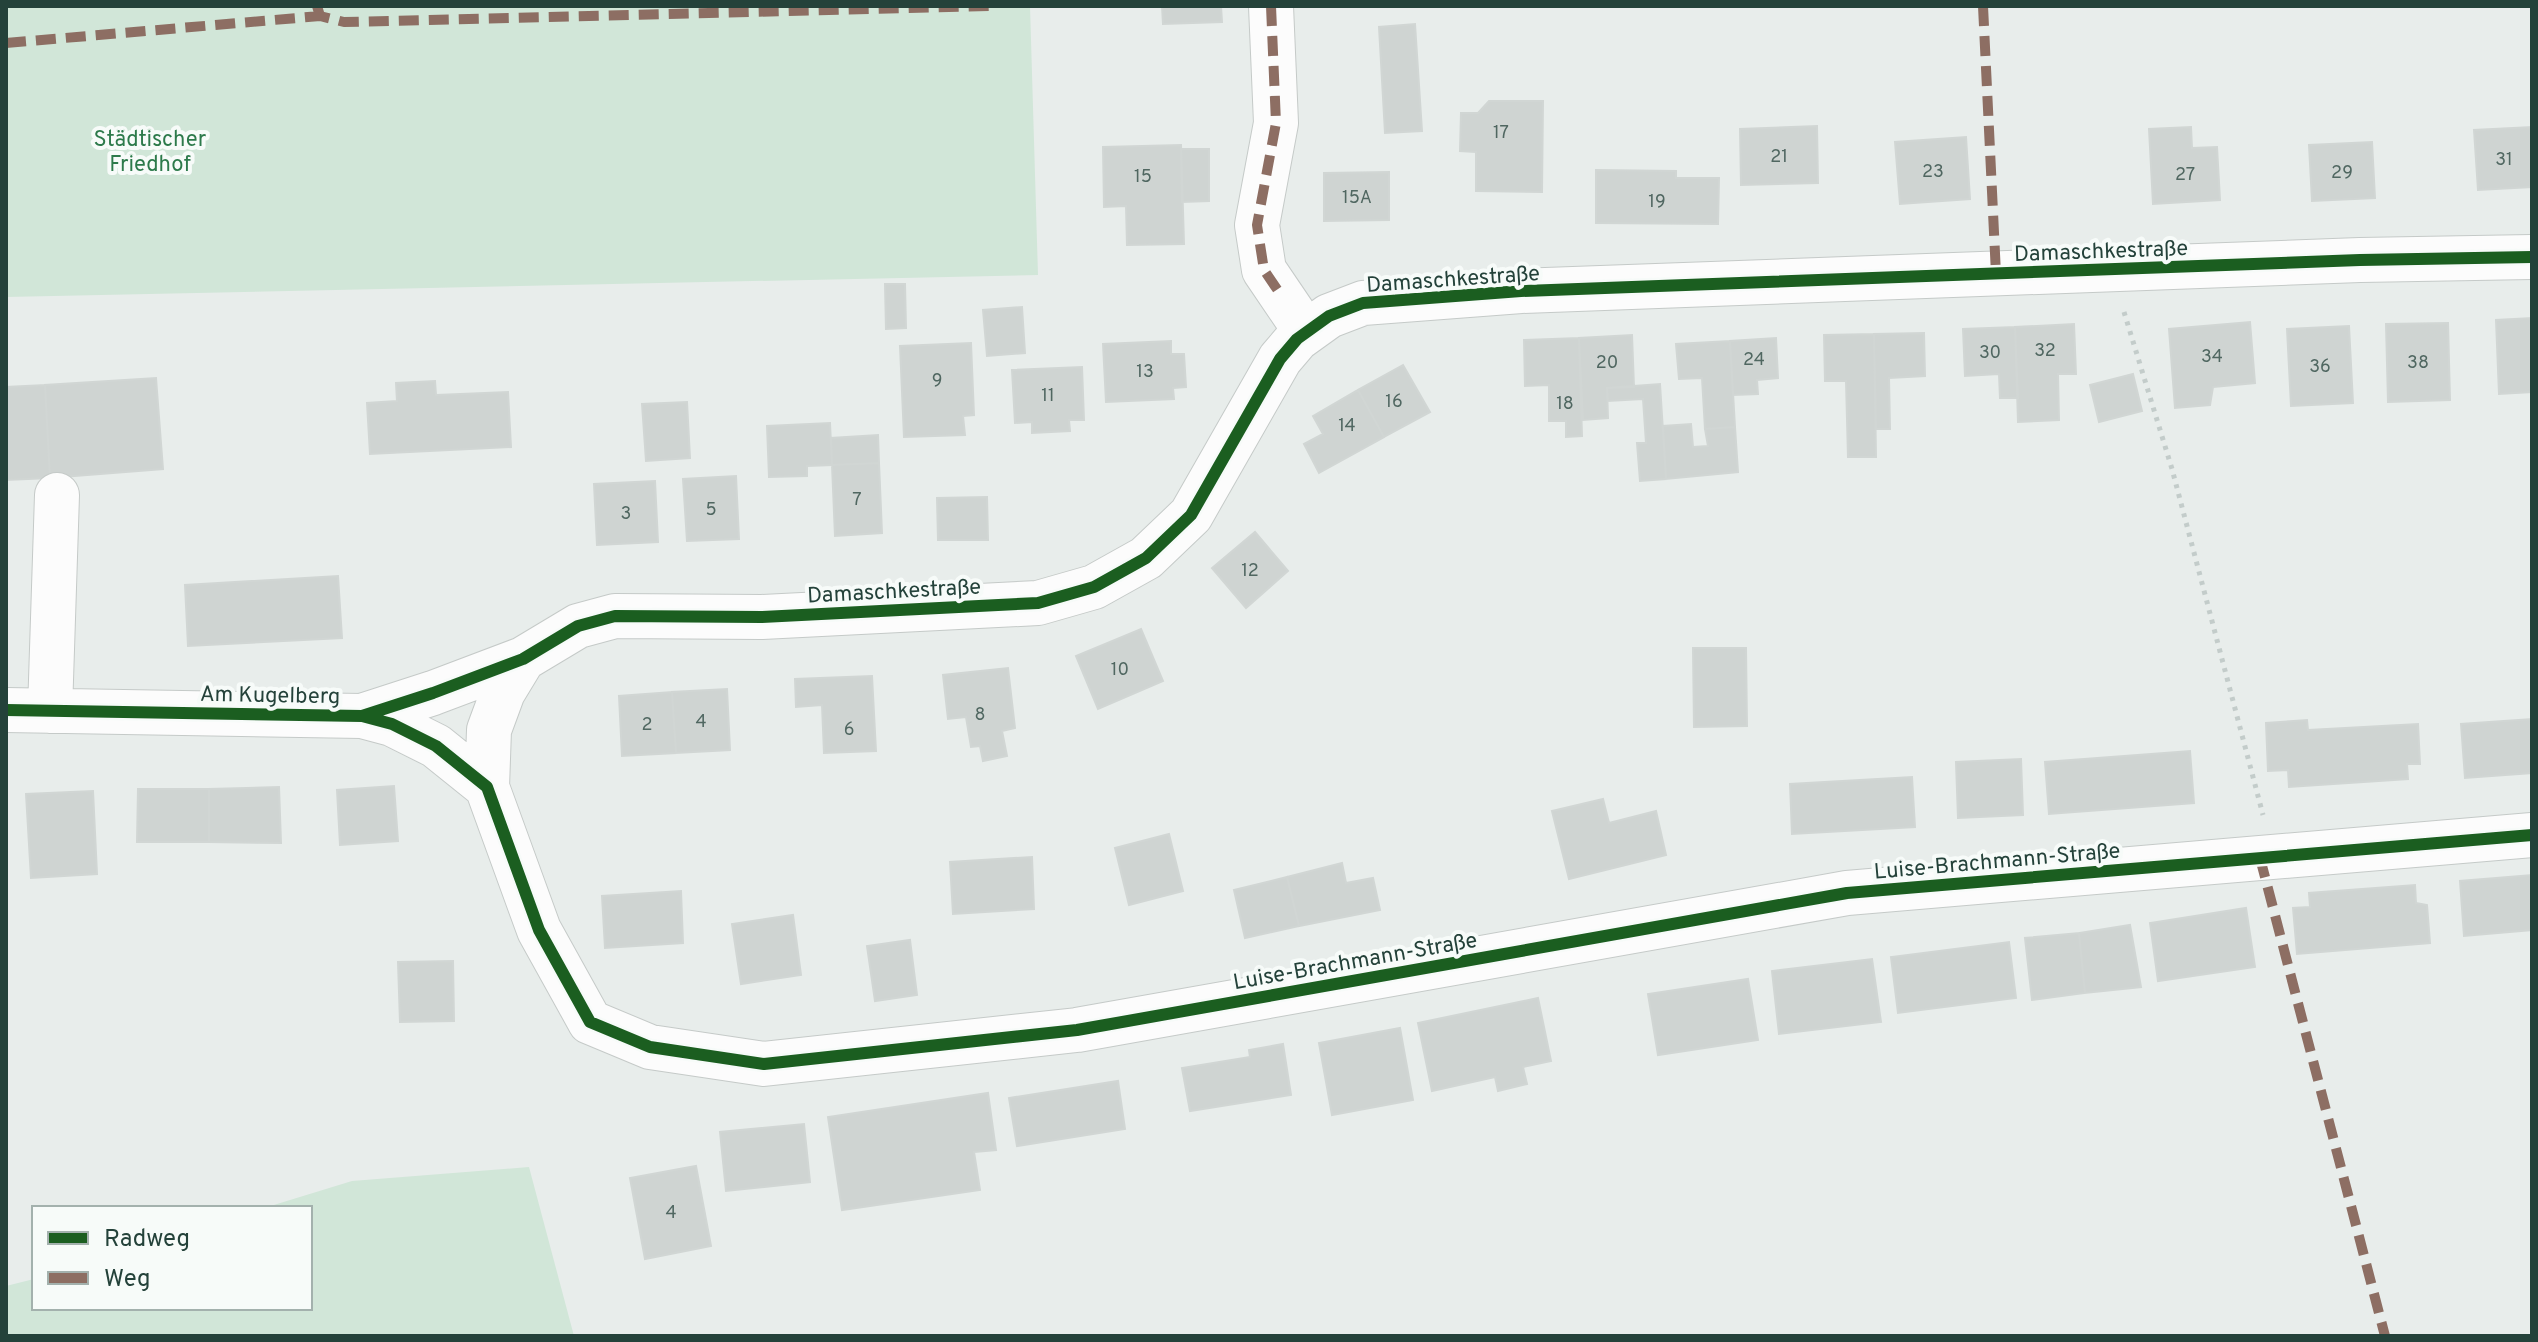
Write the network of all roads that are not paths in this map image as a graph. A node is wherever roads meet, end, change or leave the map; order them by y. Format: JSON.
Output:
{"nodes":[{"id":1,"x":1271,"y":6,"type":"edge"},
{"id":2,"x":2532,"y":257,"type":"edge"},
{"id":3,"x":1306,"y":332,"type":"junction"},
{"id":4,"x":57,"y":495,"type":"dead end"},
{"id":5,"x":523,"y":659,"type":"junction"},
{"id":6,"x":6,"y":710,"type":"edge"},
{"id":7,"x":50,"y":711,"type":"junction"},
{"id":8,"x":362,"y":716,"type":"junction"},
{"id":9,"x":487,"y":787,"type":"junction"},
{"id":10,"x":2532,"y":835,"type":"edge"}],
"edges":[{"from":1,"to":3,"type":"street"},
{"from":2,"to":3,"type":"street","name":"Damaschkestraße"},
{"from":3,"to":5,"type":"street","name":"Damaschkestraße"},
{"from":4,"to":7,"type":"street"},
{"from":5,"to":8,"type":"street","name":"Am Kugelberg"},
{"from":5,"to":9,"type":"street","name":"Luise-Brachmann-Straße"},
{"from":6,"to":7,"type":"street","name":"Am Kugelberg"},
{"from":7,"to":8,"type":"street","name":"Am Kugelberg"},
{"from":8,"to":9,"type":"street"},
{"from":9,"to":10,"type":"street","name":"Luise-Brachmann-Straße"}]}
